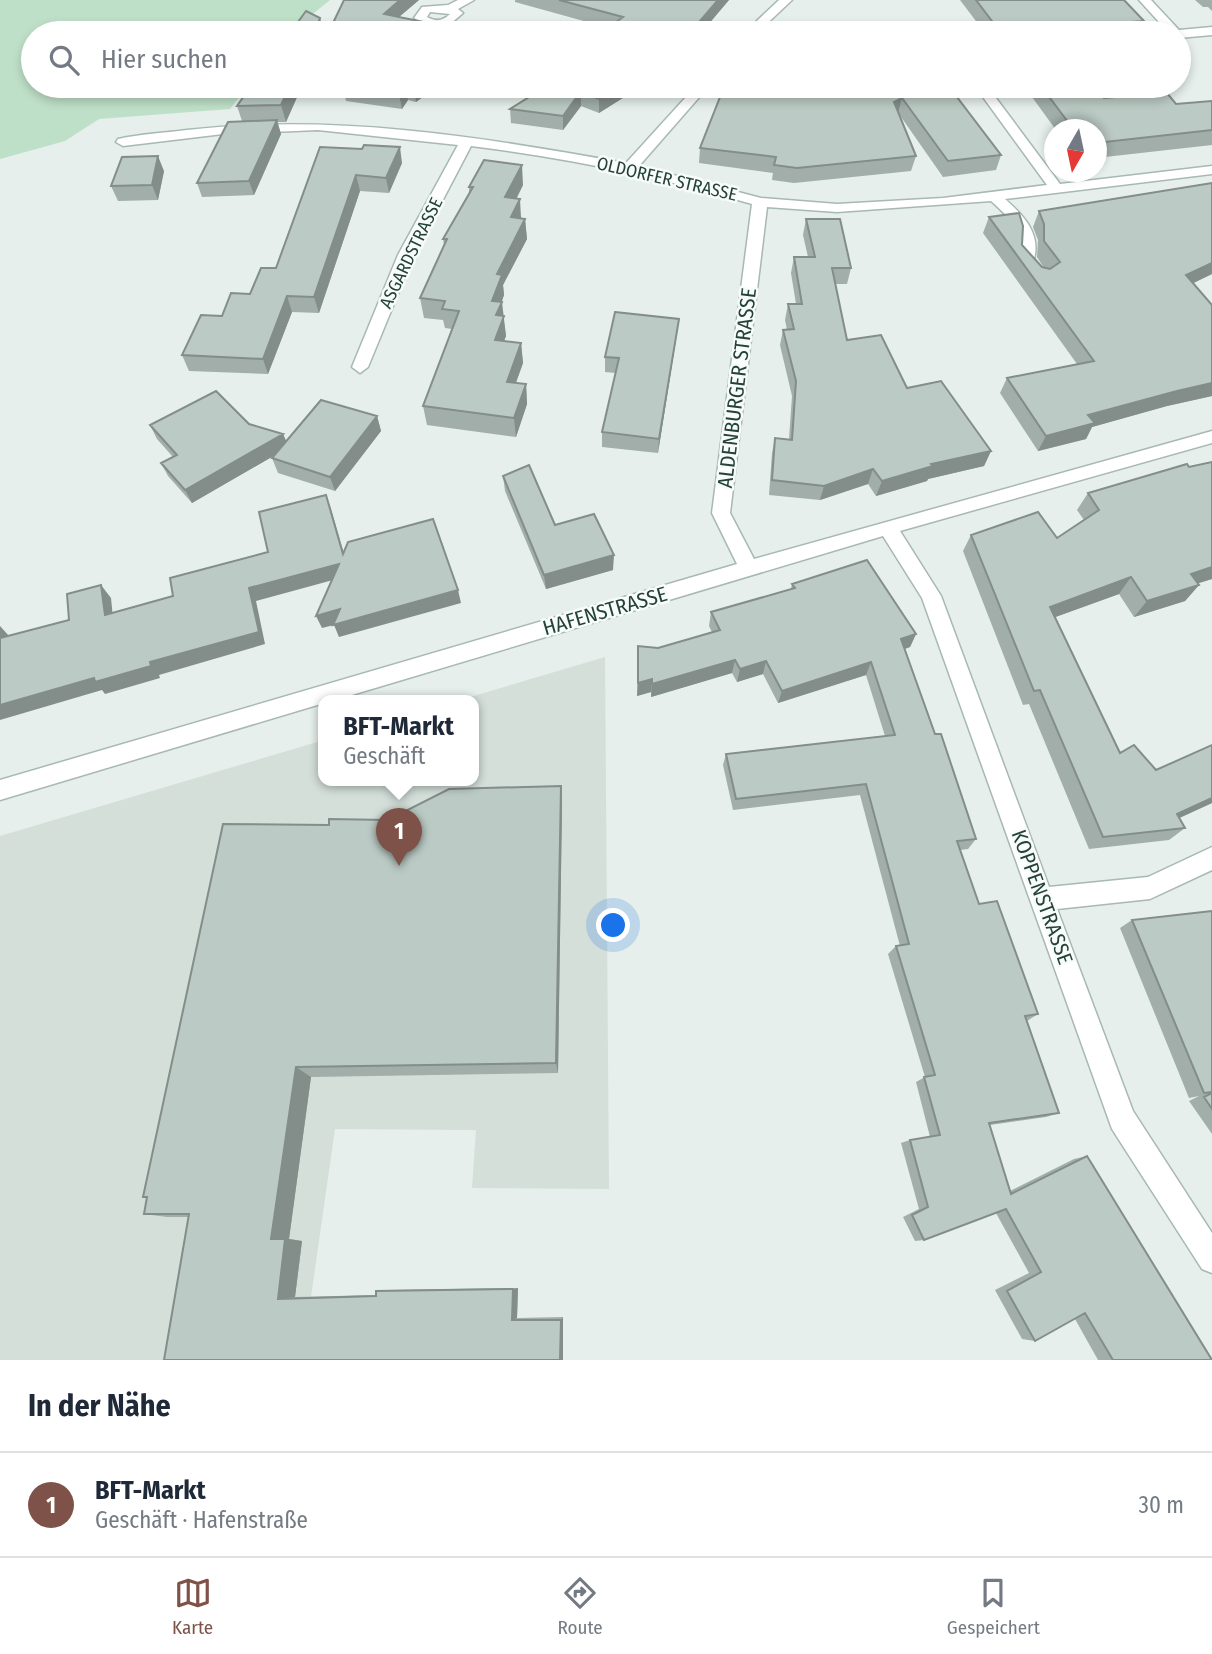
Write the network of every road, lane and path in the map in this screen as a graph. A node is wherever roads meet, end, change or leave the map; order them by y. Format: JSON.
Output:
{"nodes":[{"id":1,"x":468,"y":0,"type":"edge"},
{"id":2,"x":786,"y":0,"type":"edge"},
{"id":3,"x":1145,"y":0,"type":"edge"},
{"id":4,"x":450,"y":8,"type":"dead end"},
{"id":5,"x":763,"y":21,"type":"edge"},
{"id":6,"x":1165,"y":21,"type":"edge"},
{"id":7,"x":1212,"y":32,"type":"edge"},
{"id":8,"x":1191,"y":33,"type":"edge"},
{"id":9,"x":692,"y":98,"type":"edge"},
{"id":10,"x":990,"y":98,"type":"edge"},
{"id":11,"x":467,"y":141,"type":"junction"},
{"id":12,"x":123,"y":142,"type":"dead end"},
{"id":13,"x":629,"y":168,"type":"junction"},
{"id":14,"x":1212,"y":170,"type":"edge"},
{"id":15,"x":1056,"y":188,"type":"junction"},
{"id":16,"x":994,"y":196,"type":"junction"},
{"id":17,"x":760,"y":202,"type":"junction"},
{"id":18,"x":1042,"y":278,"type":"edge"},
{"id":19,"x":360,"y":367,"type":"dead end"},
{"id":20,"x":1212,"y":437,"type":"edge"},
{"id":21,"x":888,"y":527,"type":"junction"},
{"id":22,"x":749,"y":569,"type":"junction"},
{"id":23,"x":322,"y":695,"type":"edge"},
{"id":24,"x":318,"y":696,"type":"edge"},
{"id":25,"x":0,"y":790,"type":"edge"},
{"id":26,"x":1212,"y":858,"type":"edge"},
{"id":27,"x":1043,"y":899,"type":"junction"},
{"id":28,"x":1212,"y":1259,"type":"edge"}],
"edges":[{"from":1,"to":4,"type":"street"},
{"from":2,"to":5,"type":"street"},
{"from":3,"to":6,"type":"street"},
{"from":7,"to":8,"type":"street"},
{"from":9,"to":13,"type":"street"},
{"from":10,"to":15,"type":"street"},
{"from":11,"to":12,"type":"street","name":"OLDORFER STRASSE"},
{"from":11,"to":13,"type":"street","name":"OLDORFER STRASSE"},
{"from":11,"to":19,"type":"street","name":"ASGARDSTRASSE"},
{"from":13,"to":17,"type":"street","name":"OLDORFER STRASSE"},
{"from":14,"to":15,"type":"street","name":"OLDORFER STRASSE"},
{"from":15,"to":16,"type":"street","name":"OLDORFER STRASSE"},
{"from":16,"to":17,"type":"street","name":"OLDORFER STRASSE"},
{"from":16,"to":18,"type":"street"},
{"from":17,"to":22,"type":"street","name":"ALDENBURGER STRASSE"},
{"from":20,"to":21,"type":"street","name":"HAFENSTRASSE"},
{"from":21,"to":22,"type":"street","name":"HAFENSTRASSE"},
{"from":21,"to":27,"type":"street","name":"KOPPENSTRASSE"},
{"from":22,"to":23,"type":"street","name":"HAFENSTRASSE"},
{"from":24,"to":25,"type":"street","name":"HAFENSTRASSE"},
{"from":26,"to":27,"type":"street"},
{"from":27,"to":28,"type":"street","name":"KOPPENSTRASSE"}]}
